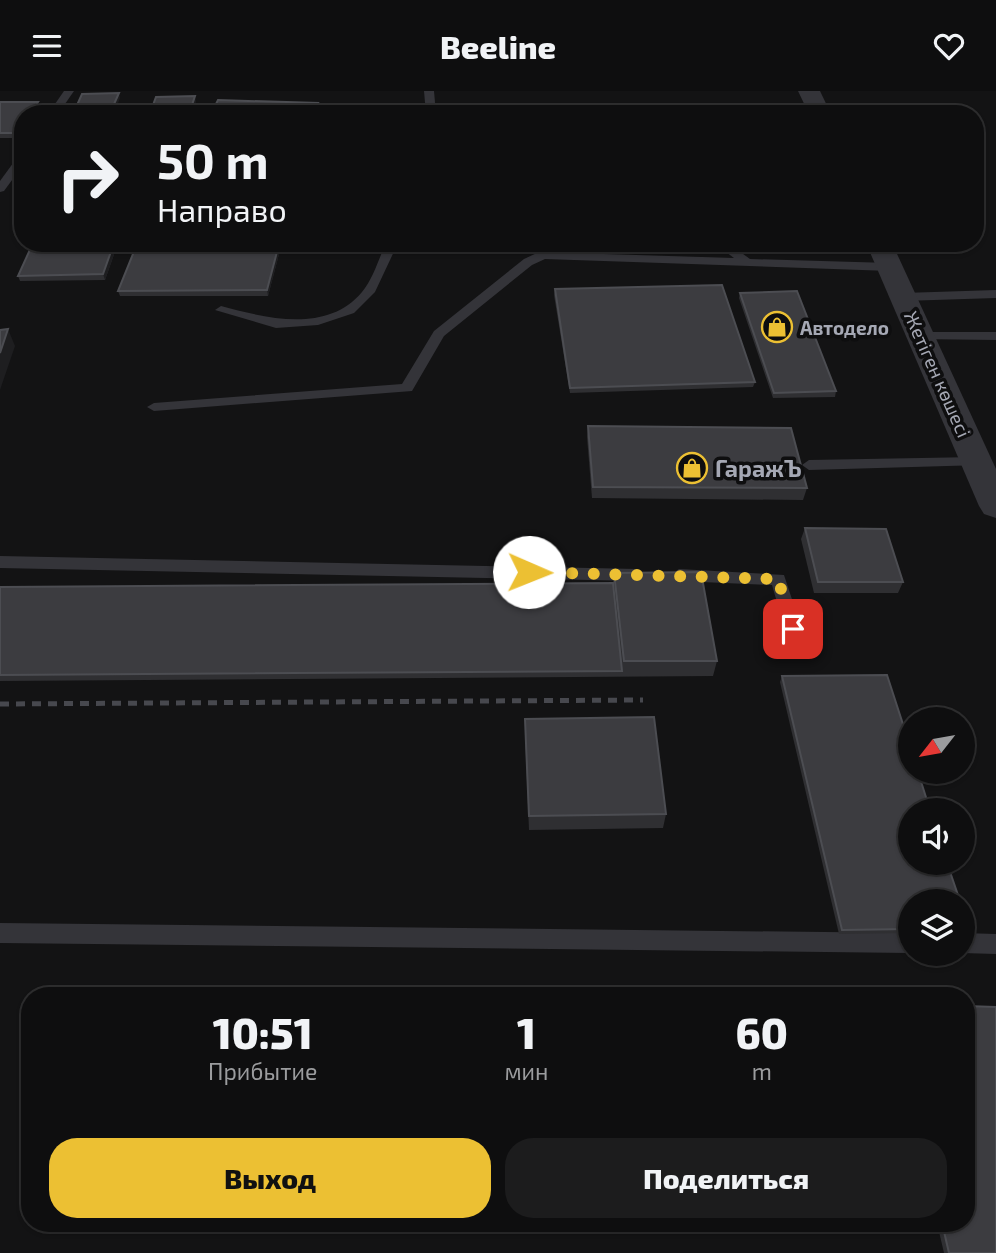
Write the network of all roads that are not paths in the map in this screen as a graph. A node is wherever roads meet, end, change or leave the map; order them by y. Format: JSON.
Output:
{"nodes":[{"id":1,"x":14,"y":170,"type":"edge"},
{"id":2,"x":0,"y":189,"type":"edge"},
{"id":3,"x":388,"y":252,"type":"edge"},
{"id":4,"x":733,"y":252,"type":"edge"},
{"id":5,"x":884,"y":255,"type":"edge"},
{"id":6,"x":745,"y":260,"type":"junction"},
{"id":7,"x":996,"y":294,"type":"edge"},
{"id":8,"x":903,"y":296,"type":"junction"},
{"id":9,"x":221,"y":310,"type":"dead end"},
{"id":10,"x":921,"y":336,"type":"junction"},
{"id":11,"x":996,"y":336,"type":"edge"},
{"id":12,"x":154,"y":407,"type":"dead end"},
{"id":13,"x":977,"y":462,"type":"junction"},
{"id":14,"x":809,"y":465,"type":"dead end"},
{"id":15,"x":996,"y":506,"type":"edge"},
{"id":16,"x":0,"y":562,"type":"edge"},
{"id":17,"x":801,"y":654,"type":"dead end"},
{"id":18,"x":0,"y":933,"type":"edge"},
{"id":19,"x":898,"y":943,"type":"edge"},
{"id":20,"x":975,"y":943,"type":"edge"},
{"id":21,"x":996,"y":944,"type":"edge"}],
"edges":[{"from":1,"to":2,"type":"lane"},
{"from":3,"to":9,"type":"lane"},
{"from":4,"to":6,"type":"lane"},
{"from":5,"to":6,"type":"lane"},
{"from":5,"to":8,"type":"street","name":"Жетіген көшесі"},
{"from":6,"to":12,"type":"lane"},
{"from":7,"to":8,"type":"lane"},
{"from":8,"to":10,"type":"street","name":"Жетіген көшесі"},
{"from":10,"to":11,"type":"lane"},
{"from":10,"to":13,"type":"street","name":"Жетіген көшесі"},
{"from":13,"to":14,"type":"lane"},
{"from":13,"to":15,"type":"street","name":"Жетіген көшесі"},
{"from":16,"to":17,"type":"lane"},
{"from":18,"to":19,"type":"lane"},
{"from":20,"to":21,"type":"lane"}]}
